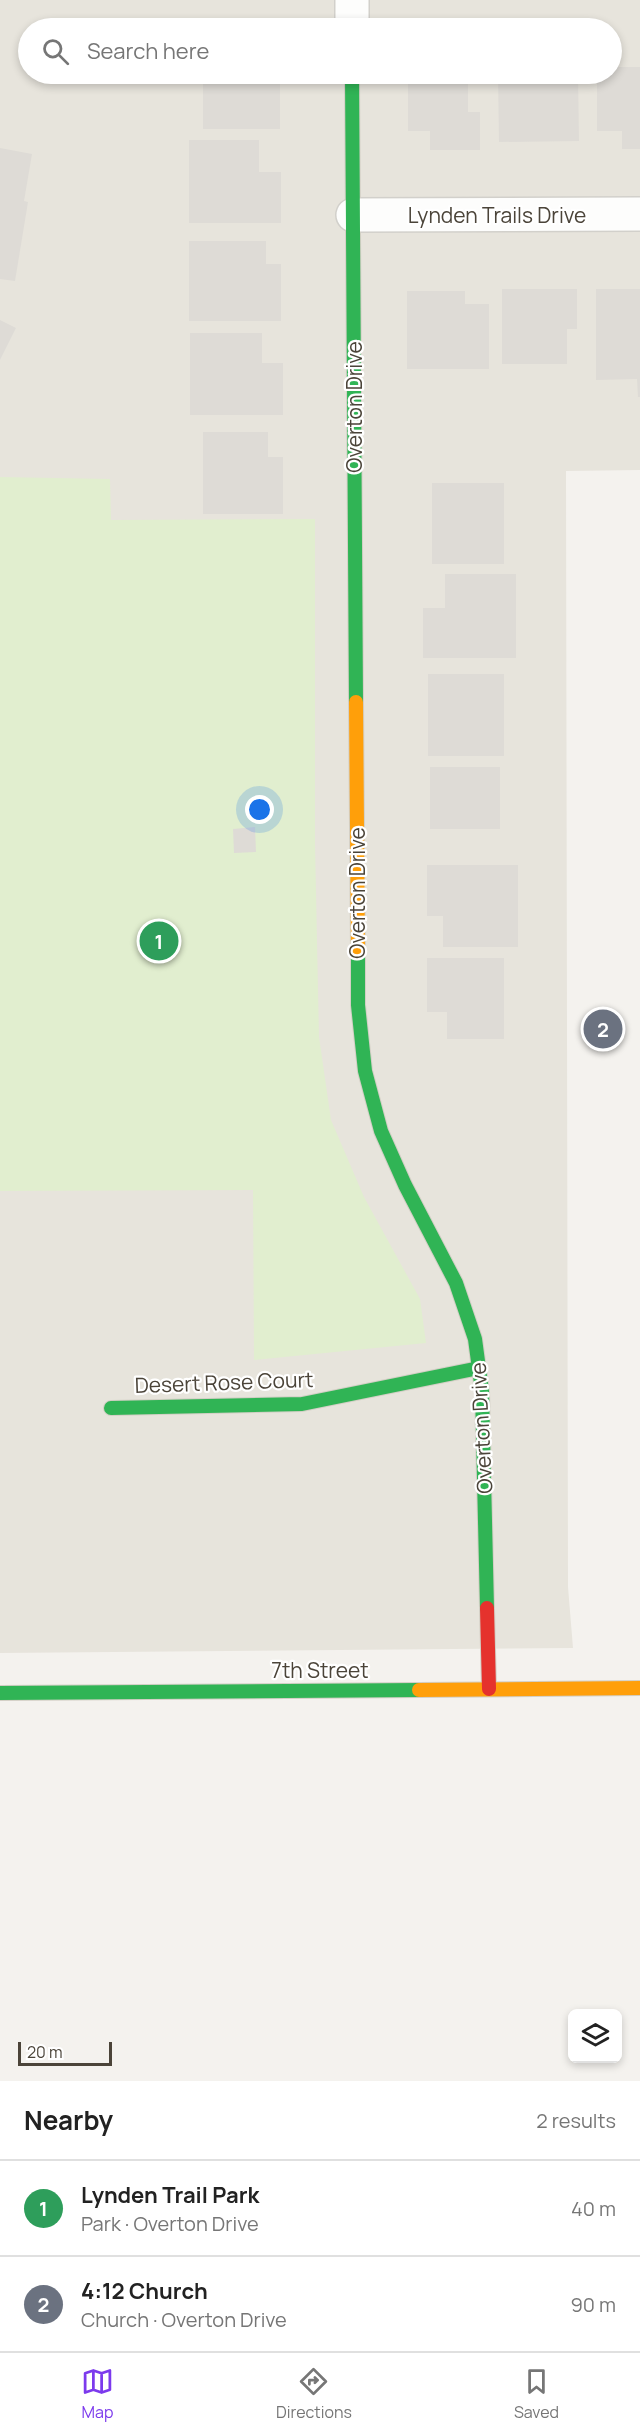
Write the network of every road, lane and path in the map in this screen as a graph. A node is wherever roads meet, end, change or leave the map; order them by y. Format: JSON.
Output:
{"nodes":[{"id":1,"x":352,"y":0,"type":"edge"},
{"id":2,"x":352,"y":18,"type":"edge"},
{"id":3,"x":352,"y":84,"type":"edge"},
{"id":4,"x":640,"y":214,"type":"edge"},
{"id":5,"x":353,"y":215,"type":"junction"},
{"id":6,"x":479,"y":1368,"type":"junction"},
{"id":7,"x":111,"y":1408,"type":"dead end"},
{"id":8,"x":640,"y":1688,"type":"edge"},
{"id":9,"x":489,"y":1689,"type":"junction"},
{"id":10,"x":0,"y":1693,"type":"edge"}],
"edges":[{"from":1,"to":2,"type":"street"},
{"from":3,"to":5,"type":"street","name":"Overton Drive"},
{"from":4,"to":5,"type":"street","name":"Lynden Trails Drive"},
{"from":5,"to":6,"type":"street","name":"Overton Drive"},
{"from":6,"to":7,"type":"street","name":"Desert Rose Court"},
{"from":6,"to":9,"type":"street","name":"Overton Drive"},
{"from":8,"to":9,"type":"street","name":"7th Street"},
{"from":9,"to":10,"type":"street","name":"7th Street"}]}
